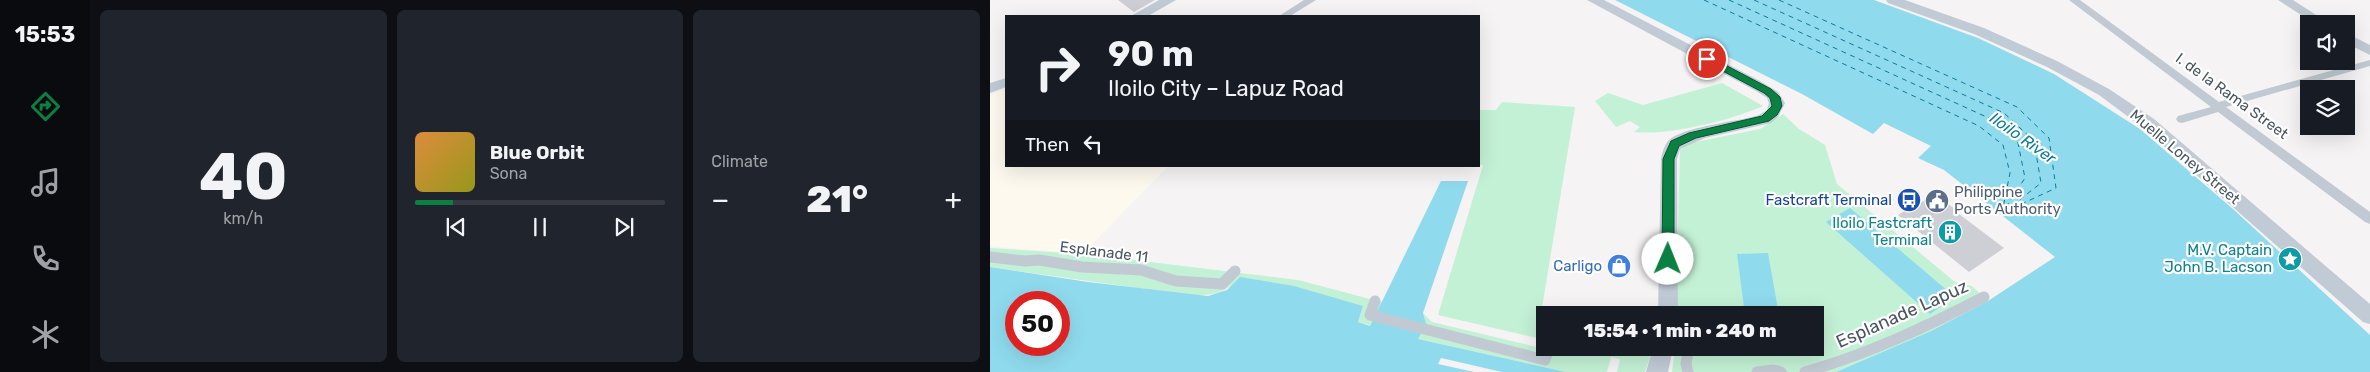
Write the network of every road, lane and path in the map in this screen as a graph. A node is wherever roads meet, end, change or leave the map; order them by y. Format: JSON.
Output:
{"nodes":[{"id":1,"x":1169,"y":0,"type":"edge"},
{"id":2,"x":1311,"y":0,"type":"edge"},
{"id":3,"x":1594,"y":0,"type":"edge"},
{"id":4,"x":1893,"y":0,"type":"edge"},
{"id":5,"x":2075,"y":0,"type":"edge"},
{"id":6,"x":2284,"y":0,"type":"edge"},
{"id":7,"x":1140,"y":15,"type":"edge"},
{"id":8,"x":1286,"y":15,"type":"edge"},
{"id":9,"x":2309,"y":15,"type":"edge"},
{"id":10,"x":2355,"y":42,"type":"edge"},
{"id":11,"x":2370,"y":51,"type":"edge"},
{"id":12,"x":2370,"y":62,"type":"edge"},
{"id":13,"x":1005,"y":82,"type":"edge"},
{"id":14,"x":990,"y":88,"type":"edge"},
{"id":15,"x":2219,"y":107,"type":"junction"},
{"id":16,"x":2182,"y":119,"type":"dead end"},
{"id":17,"x":2370,"y":219,"type":"edge"},
{"id":18,"x":991,"y":257,"type":"edge"},
{"id":19,"x":1235,"y":271,"type":"dead end"},
{"id":20,"x":1984,"y":297,"type":"dead end"},
{"id":21,"x":1375,"y":301,"type":"dead end"},
{"id":22,"x":1668,"y":306,"type":"edge"},
{"id":23,"x":2370,"y":316,"type":"edge"},
{"id":24,"x":1547,"y":356,"type":"edge"},
{"id":25,"x":1666,"y":356,"type":"edge"},
{"id":26,"x":1687,"y":356,"type":"edge"},
{"id":27,"x":1656,"y":372,"type":"edge"},
{"id":28,"x":1688,"y":372,"type":"edge"},
{"id":29,"x":1757,"y":372,"type":"edge"},
{"id":30,"x":1781,"y":372,"type":"edge"},
{"id":31,"x":1805,"y":372,"type":"edge"}],
"edges":[{"from":1,"to":7,"type":"main road"},
{"from":2,"to":8,"type":"street"},
{"from":3,"to":22,"type":"main road"},
{"from":4,"to":23,"type":"main road","name":"Muelle Loney Street"},
{"from":5,"to":15,"type":"street","name":"I. de la Rama Street"},
{"from":6,"to":9,"type":"street"},
{"from":10,"to":11,"type":"street"},
{"from":12,"to":15,"type":"street"},
{"from":13,"to":14,"type":"main road"},
{"from":15,"to":16,"type":"street"},
{"from":15,"to":17,"type":"street","name":"I. de la Rama Street"},
{"from":18,"to":19,"type":"street","name":"Esplanade 11"},
{"from":20,"to":31,"type":"street","name":"Esplanade Lapuz"},
{"from":21,"to":24,"type":"street"},
{"from":25,"to":27,"type":"main road"},
{"from":26,"to":28,"type":"street"},
{"from":29,"to":30,"type":"street"}]}
